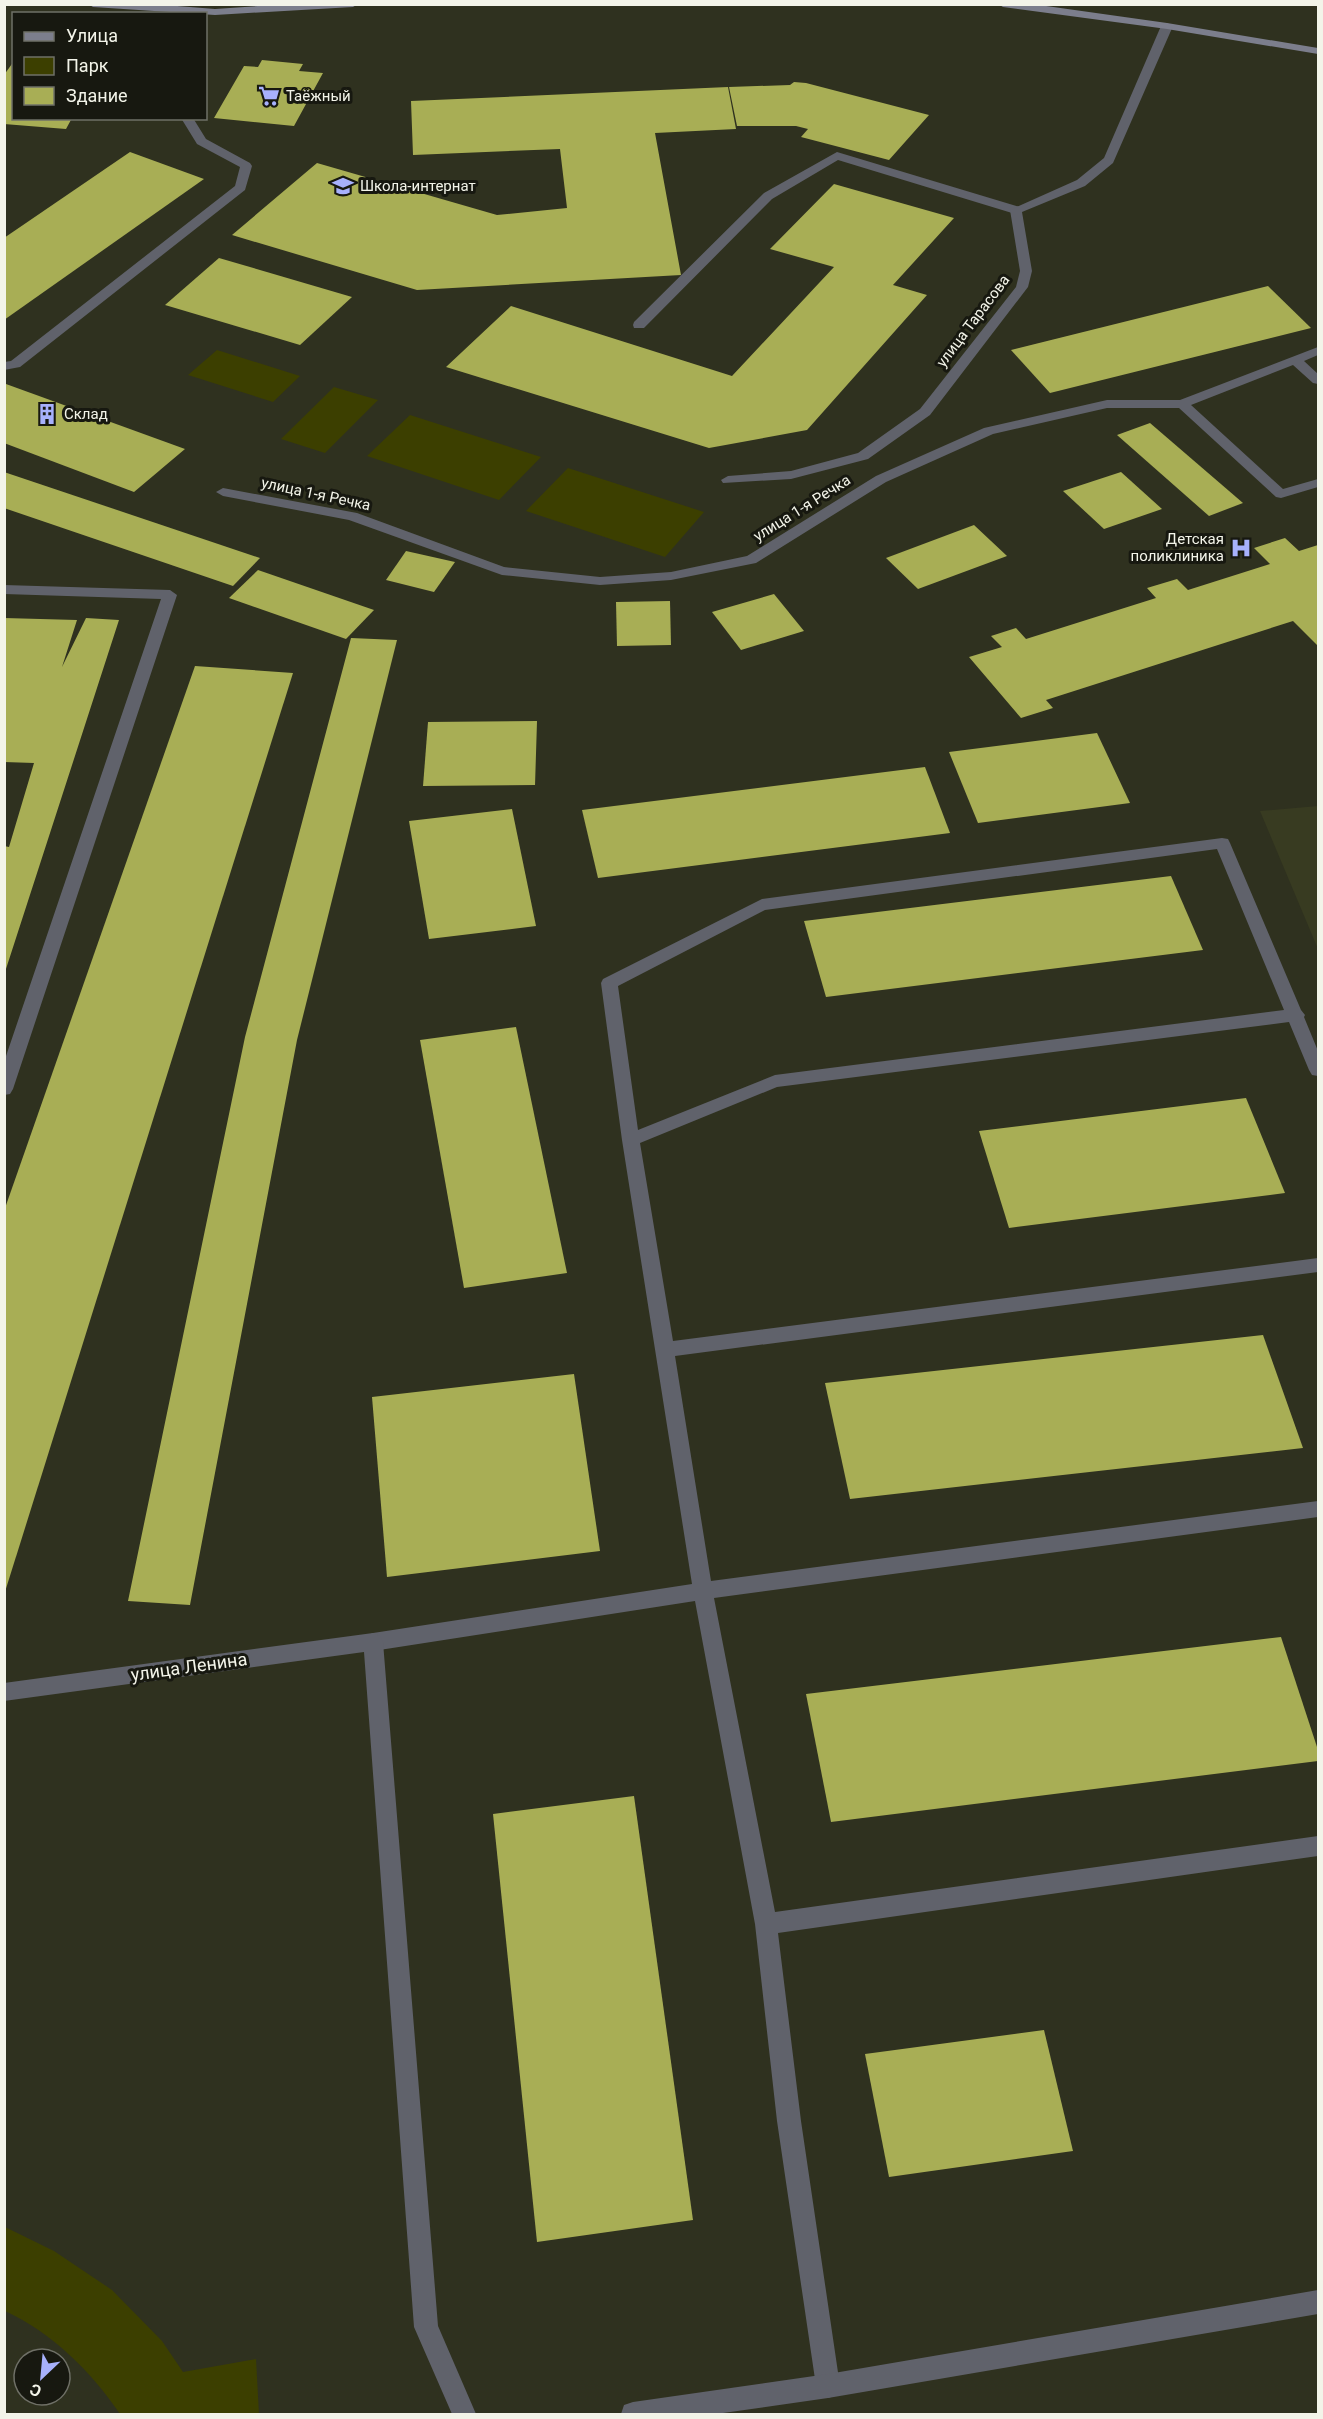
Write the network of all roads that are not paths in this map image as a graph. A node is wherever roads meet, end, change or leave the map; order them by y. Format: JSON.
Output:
{"nodes":[{"id":1,"x":93,"y":4,"type":"edge"},
{"id":2,"x":353,"y":4,"type":"edge"},
{"id":3,"x":1003,"y":4,"type":"edge"},
{"id":4,"x":161,"y":11,"type":"edge"},
{"id":5,"x":1167,"y":26,"type":"junction"},
{"id":6,"x":1318,"y":51,"type":"edge"},
{"id":7,"x":188,"y":120,"type":"edge"},
{"id":8,"x":1016,"y":210,"type":"junction"},
{"id":9,"x":639,"y":325,"type":"dead end"},
{"id":10,"x":1318,"y":351,"type":"edge"},
{"id":11,"x":1296,"y":361,"type":"junction"},
{"id":12,"x":4,"y":366,"type":"edge"},
{"id":13,"x":1318,"y":380,"type":"edge"},
{"id":14,"x":1182,"y":404,"type":"junction"},
{"id":15,"x":728,"y":480,"type":"dead end"},
{"id":16,"x":1318,"y":483,"type":"edge"},
{"id":17,"x":223,"y":492,"type":"dead end"},
{"id":18,"x":4,"y":589,"type":"edge"},
{"id":19,"x":1297,"y":1015,"type":"junction"},
{"id":20,"x":1318,"y":1070,"type":"edge"},
{"id":21,"x":4,"y":1089,"type":"edge"},
{"id":22,"x":631,"y":1140,"type":"junction"},
{"id":23,"x":1318,"y":1265,"type":"edge"},
{"id":24,"x":665,"y":1350,"type":"junction"},
{"id":25,"x":1318,"y":1509,"type":"edge"},
{"id":26,"x":703,"y":1591,"type":"junction"},
{"id":27,"x":373,"y":1642,"type":"junction"},
{"id":28,"x":4,"y":1692,"type":"edge"},
{"id":29,"x":1318,"y":1846,"type":"edge"},
{"id":30,"x":766,"y":1924,"type":"junction"},
{"id":31,"x":1318,"y":2302,"type":"edge"},
{"id":32,"x":828,"y":2385,"type":"junction"},
{"id":33,"x":464,"y":2415,"type":"edge"},
{"id":34,"x":633,"y":2415,"type":"edge"}],
"edges":[{"from":1,"to":4,"type":"street"},
{"from":2,"to":4,"type":"street"},
{"from":3,"to":5,"type":"street"},
{"from":5,"to":6,"type":"street"},
{"from":5,"to":8,"type":"street"},
{"from":7,"to":12,"type":"street"},
{"from":8,"to":9,"type":"street"},
{"from":8,"to":15,"type":"street","name":"улица Тарасова"},
{"from":10,"to":11,"type":"street"},
{"from":11,"to":13,"type":"street"},
{"from":11,"to":14,"type":"street"},
{"from":14,"to":16,"type":"street"},
{"from":14,"to":17,"type":"street","name":"улица 1-я Речка"},
{"from":18,"to":21,"type":"street"},
{"from":19,"to":20,"type":"street"},
{"from":19,"to":22,"type":"street"},
{"from":19,"to":22,"type":"street"},
{"from":22,"to":24,"type":"street"},
{"from":23,"to":24,"type":"street"},
{"from":24,"to":26,"type":"street"},
{"from":25,"to":26,"type":"street","name":"улица Ленина"},
{"from":26,"to":27,"type":"street","name":"улица Ленина"},
{"from":26,"to":30,"type":"street"},
{"from":27,"to":28,"type":"street","name":"улица Ленина"},
{"from":27,"to":33,"type":"street"},
{"from":29,"to":30,"type":"street"},
{"from":30,"to":32,"type":"street"},
{"from":31,"to":32,"type":"street"},
{"from":32,"to":34,"type":"street"}]}
